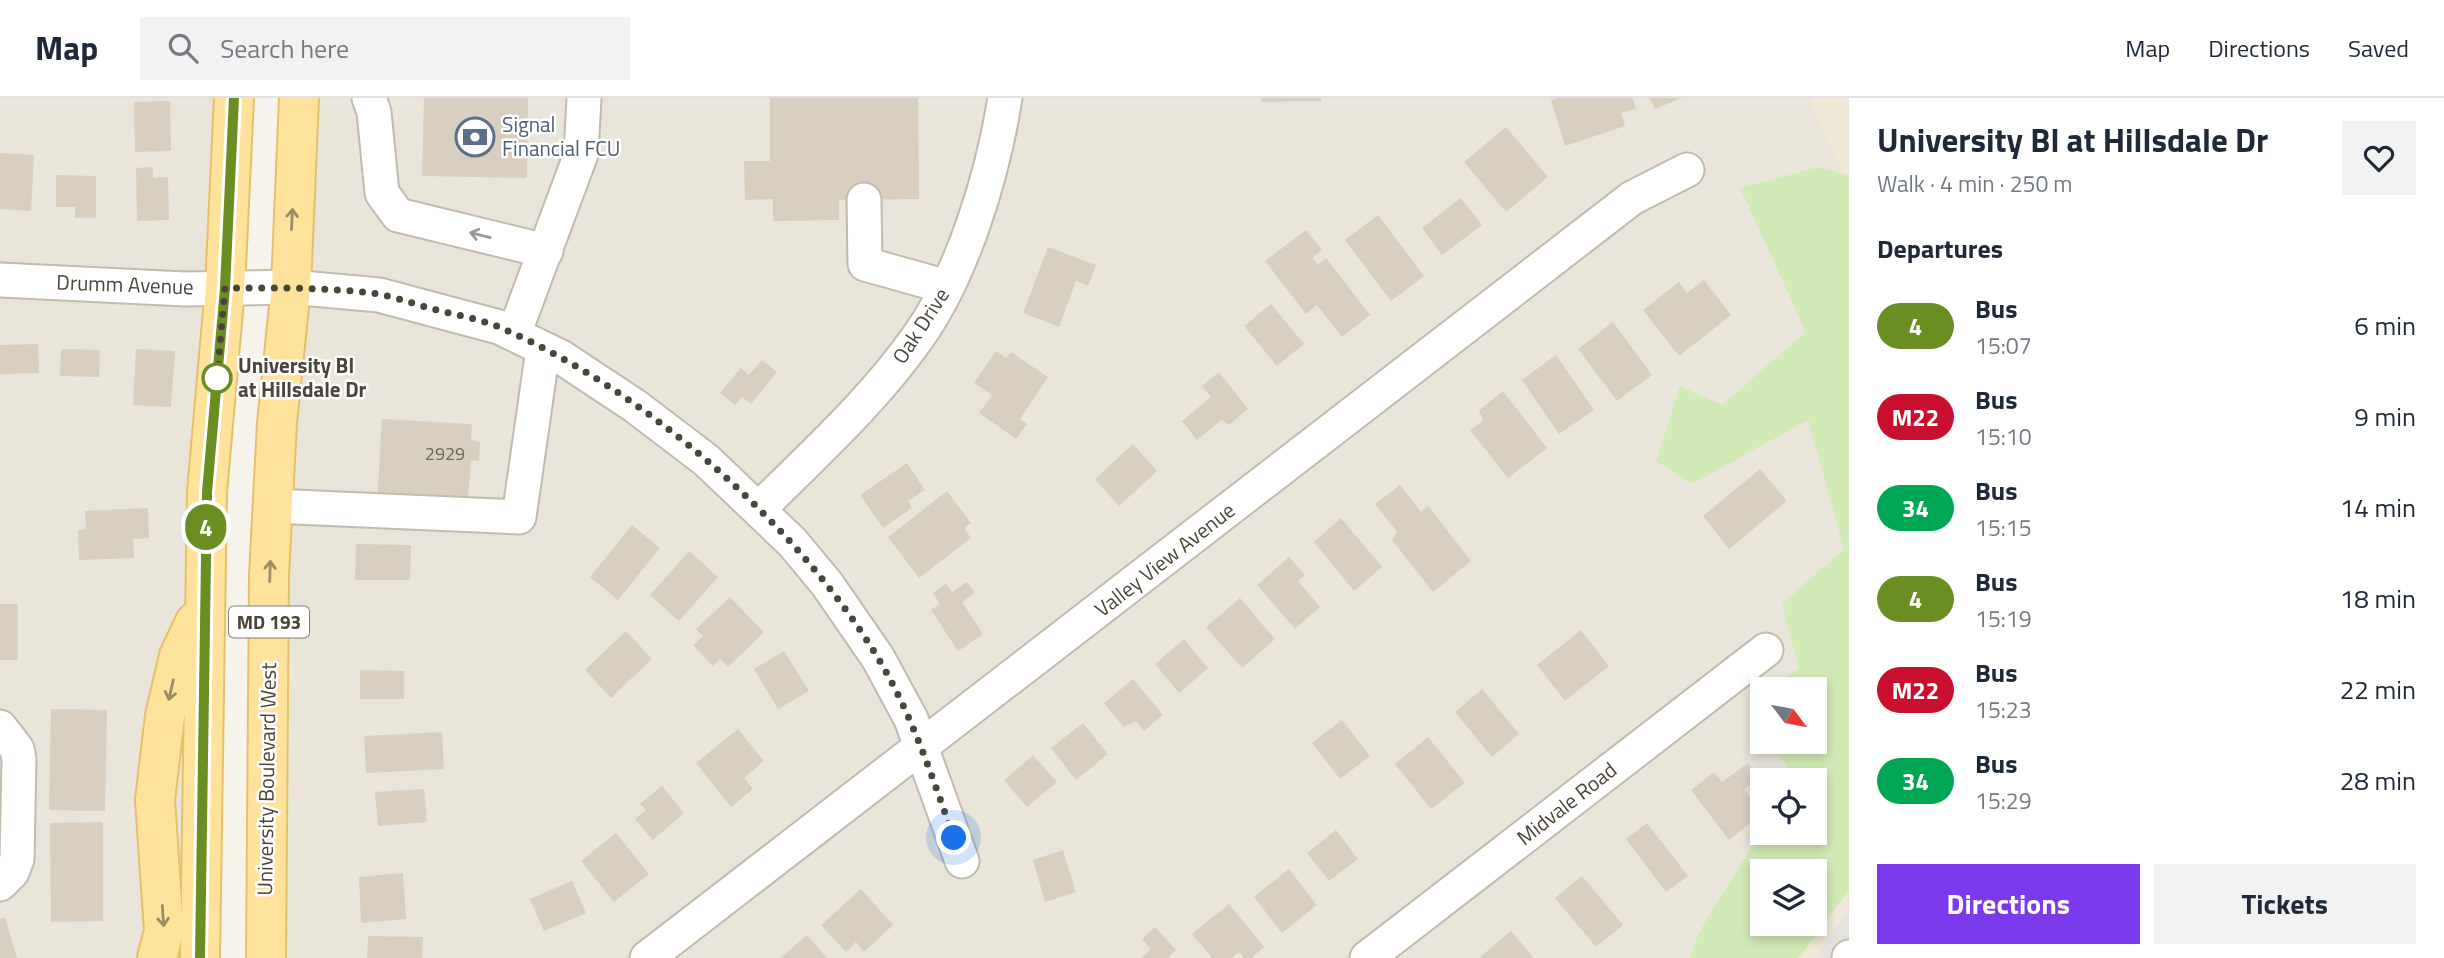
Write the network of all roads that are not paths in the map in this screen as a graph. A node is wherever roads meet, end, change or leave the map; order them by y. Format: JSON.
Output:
{"nodes":[{"id":1,"x":234,"y":98,"type":"edge"},
{"id":2,"x":299,"y":98,"type":"edge"},
{"id":3,"x":369,"y":98,"type":"edge"},
{"id":4,"x":584,"y":98,"type":"edge"},
{"id":5,"x":1005,"y":98,"type":"edge"},
{"id":6,"x":1687,"y":170,"type":"dead end"},
{"id":7,"x":864,"y":200,"type":"dead end"},
{"id":8,"x":546,"y":251,"type":"junction"},
{"id":9,"x":0,"y":280,"type":"edge"},
{"id":10,"x":291,"y":287,"type":"junction"},
{"id":11,"x":947,"y":287,"type":"junction"},
{"id":12,"x":225,"y":288,"type":"junction"},
{"id":13,"x":514,"y":334,"type":"junction"},
{"id":14,"x":543,"y":349,"type":"junction"},
{"id":15,"x":272,"y":506,"type":"junction"},
{"id":16,"x":758,"y":509,"type":"junction"},
{"id":17,"x":204,"y":605,"type":"junction"},
{"id":18,"x":1766,"y":650,"type":"dead end"},
{"id":19,"x":0,"y":727,"type":"edge"},
{"id":20,"x":920,"y":748,"type":"junction"},
{"id":21,"x":962,"y":861,"type":"dead end"},
{"id":22,"x":0,"y":884,"type":"edge"},
{"id":23,"x":157,"y":958,"type":"edge"},
{"id":24,"x":200,"y":958,"type":"edge"},
{"id":25,"x":266,"y":958,"type":"edge"},
{"id":26,"x":647,"y":958,"type":"edge"},
{"id":27,"x":1367,"y":958,"type":"edge"}],
"edges":[{"from":1,"to":12,"type":"main road","number":"MD 193"},
{"from":10,"to":2,"type":"main road","name":"University Boulevard West","number":"MD 193","one_way":true},
{"from":8,"to":3,"type":"street","one_way":true},
{"from":4,"to":8,"type":"street"},
{"from":5,"to":11,"type":"street","name":"Oak Drive"},
{"from":6,"to":20,"type":"street","name":"Valley View Avenue"},
{"from":7,"to":11,"type":"street"},
{"from":8,"to":13,"type":"street"},
{"from":9,"to":12,"type":"street","name":"Drumm Avenue"},
{"from":10,"to":12,"type":"street","name":"Drumm Avenue"},
{"from":10,"to":13,"type":"street","name":"Drumm Avenue"},
{"from":10,"to":15,"type":"main road","name":"University Boulevard West","number":"MD 193"},
{"from":11,"to":16,"type":"street","name":"Oak Drive"},
{"from":12,"to":17,"type":"main road","number":"MD 193"},
{"from":13,"to":14,"type":"street","name":"Drumm Avenue"},
{"from":14,"to":15,"type":"street"},
{"from":14,"to":16,"type":"street","name":"Drumm Avenue"},
{"from":25,"to":15,"type":"main road","name":"University Boulevard West","number":"MD 193","one_way":true},
{"from":16,"to":20,"type":"street","name":"Drumm Avenue"},
{"from":17,"to":23,"type":"main road","one_way":true},
{"from":17,"to":24,"type":"main road","number":"MD 193"},
{"from":18,"to":27,"type":"street","name":"Midvale Road"},
{"from":19,"to":22,"type":"street"},
{"from":20,"to":21,"type":"street","name":"Drumm Avenue"},
{"from":20,"to":26,"type":"street","name":"Valley View Avenue"}]}
